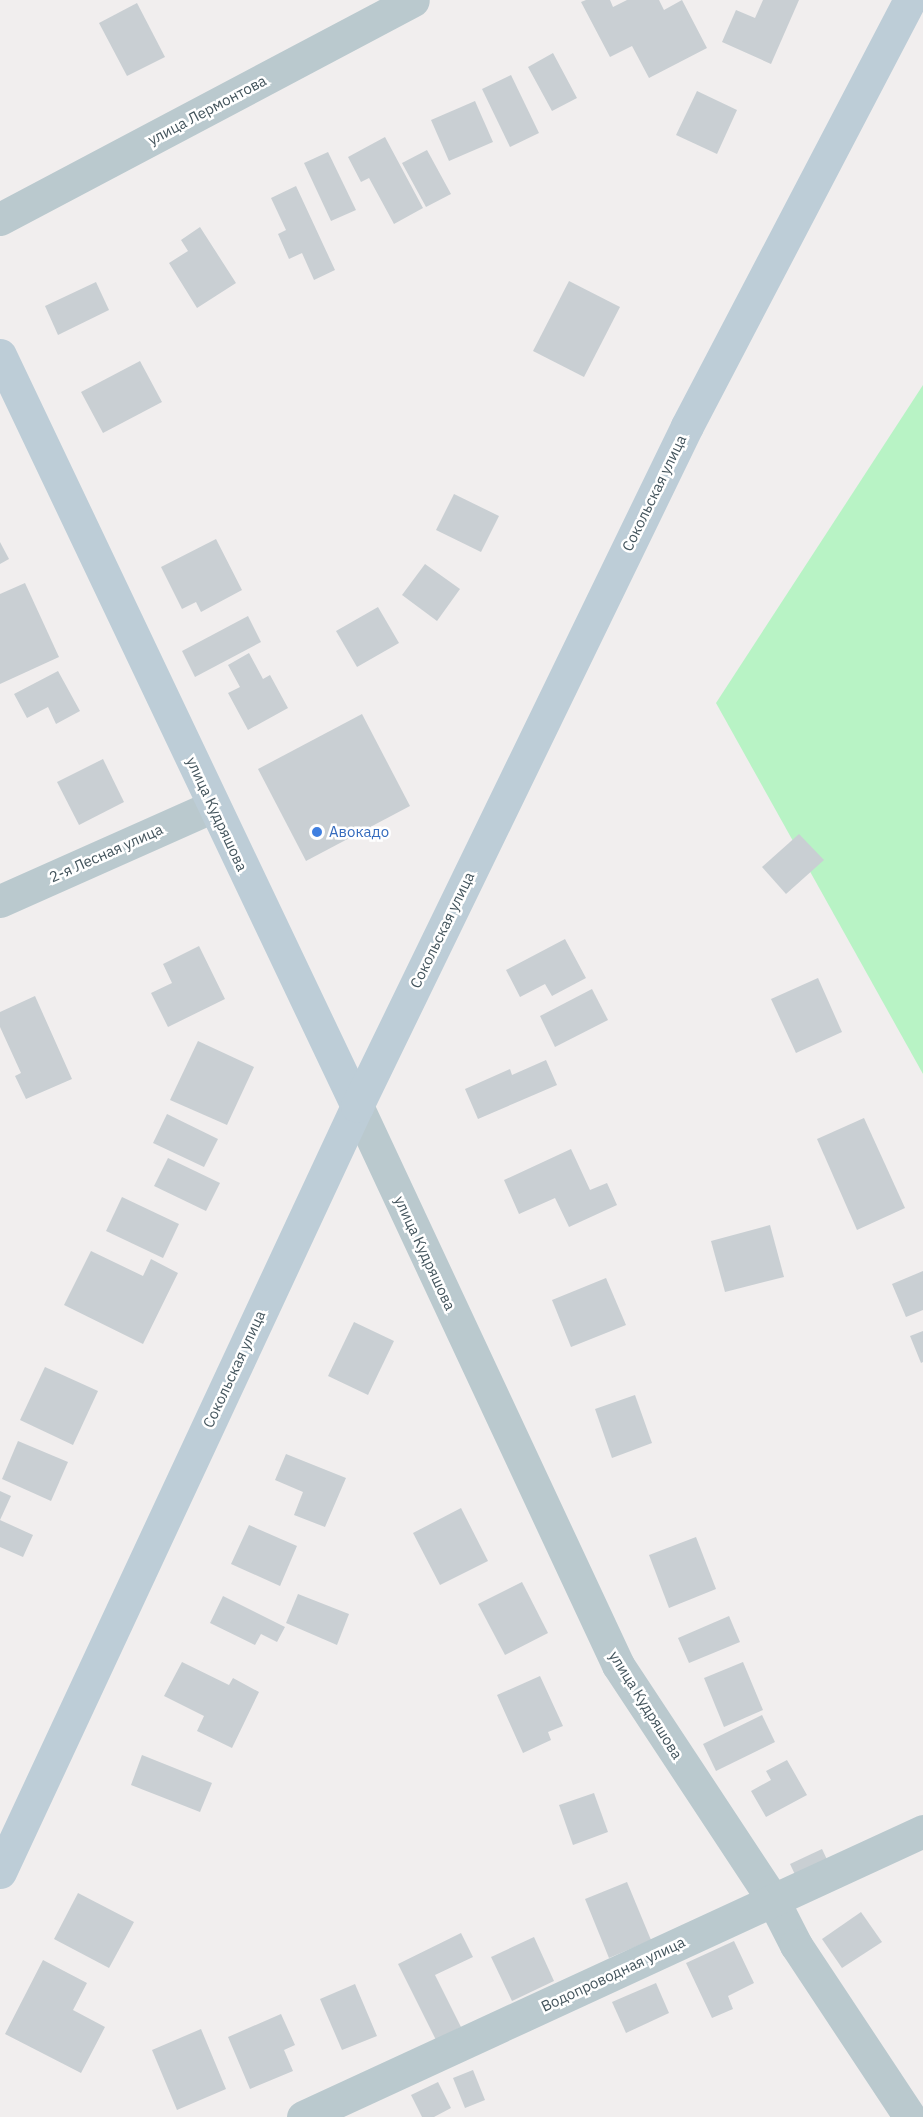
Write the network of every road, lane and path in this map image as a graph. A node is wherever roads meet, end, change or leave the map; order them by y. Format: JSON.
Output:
{"nodes":[{"id":1,"x":413,"y":0,"type":"edge"},
{"id":2,"x":910,"y":0,"type":"edge"},
{"id":3,"x":0,"y":219,"type":"edge"},
{"id":4,"x":0,"y":355,"type":"edge"},
{"id":5,"x":213,"y":806,"type":"junction"},
{"id":6,"x":0,"y":901,"type":"edge"},
{"id":7,"x":357,"y":1106,"type":"junction"},
{"id":8,"x":923,"y":1831,"type":"edge"},
{"id":9,"x":0,"y":1872,"type":"edge"},
{"id":10,"x":773,"y":1900,"type":"junction"},
{"id":11,"x":303,"y":2117,"type":"edge"},
{"id":12,"x":910,"y":2117,"type":"edge"}],
"edges":[{"from":1,"to":3,"type":"street","name":"улица Лермонтова"},
{"from":2,"to":7,"type":"street","name":"Сокольская улица"},
{"from":4,"to":5,"type":"street","name":"улица Кудряшова"},
{"from":5,"to":6,"type":"street","name":"2-я Лесная улица"},
{"from":5,"to":7,"type":"street","name":"улица Кудряшова"},
{"from":7,"to":9,"type":"street","name":"Сокольская улица"},
{"from":7,"to":10,"type":"street","name":"улица Кудряшова"},
{"from":8,"to":10,"type":"street","name":"Водопроводная улица"},
{"from":10,"to":11,"type":"street","name":"Водопроводная улица"},
{"from":10,"to":12,"type":"street","name":"улица Кудряшова"}]}
